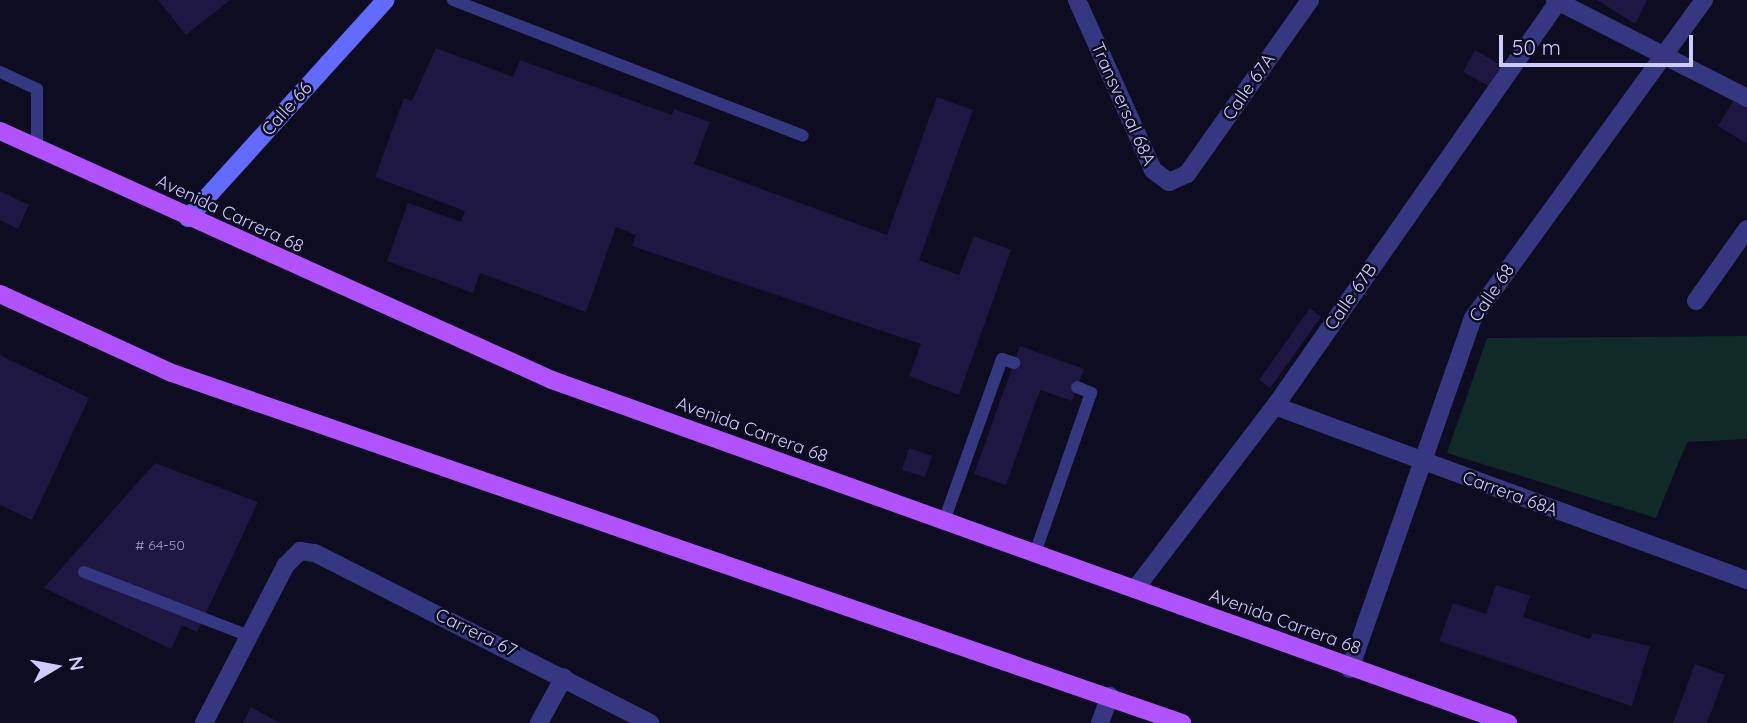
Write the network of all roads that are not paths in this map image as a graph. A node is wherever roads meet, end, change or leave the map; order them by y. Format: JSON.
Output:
{"nodes":[{"id":1,"x":386,"y":0,"type":"edge"},
{"id":2,"x":453,"y":0,"type":"edge"},
{"id":3,"x":1077,"y":0,"type":"edge"},
{"id":4,"x":1310,"y":0,"type":"edge"},
{"id":5,"x":1557,"y":0,"type":"edge"},
{"id":6,"x":1704,"y":0,"type":"edge"},
{"id":7,"x":1664,"y":52,"type":"junction"},
{"id":8,"x":0,"y":72,"type":"edge"},
{"id":9,"x":1747,"y":98,"type":"edge"},
{"id":10,"x":0,"y":131,"type":"edge"},
{"id":11,"x":803,"y":136,"type":"dead end"},
{"id":12,"x":37,"y":148,"type":"junction"},
{"id":13,"x":1187,"y":174,"type":"joint"},
{"id":14,"x":188,"y":218,"type":"junction"},
{"id":15,"x":1747,"y":229,"type":"edge"},
{"id":16,"x":0,"y":294,"type":"edge"},
{"id":17,"x":1696,"y":301,"type":"dead end"},
{"id":18,"x":1014,"y":363,"type":"dead end"},
{"id":19,"x":1077,"y":387,"type":"dead end"},
{"id":20,"x":1275,"y":406,"type":"junction"},
{"id":21,"x":1420,"y":461,"type":"junction"},
{"id":22,"x":944,"y":521,"type":"junction"},
{"id":23,"x":1035,"y":553,"type":"junction"},
{"id":24,"x":84,"y":572,"type":"dead end"},
{"id":25,"x":1747,"y":580,"type":"edge"},
{"id":26,"x":1135,"y":589,"type":"junction"},
{"id":27,"x":249,"y":636,"type":"junction"},
{"id":28,"x":1350,"y":669,"type":"junction"},
{"id":29,"x":564,"y":677,"type":"junction"},
{"id":30,"x":1110,"y":696,"type":"junction"},
{"id":31,"x":204,"y":723,"type":"edge"},
{"id":32,"x":539,"y":723,"type":"edge"},
{"id":33,"x":650,"y":723,"type":"edge"},
{"id":34,"x":1100,"y":723,"type":"edge"},
{"id":35,"x":1182,"y":723,"type":"edge"},
{"id":36,"x":1508,"y":723,"type":"edge"}],
"edges":[{"from":1,"to":14,"type":"street","name":"Calle 66"},
{"from":2,"to":11,"type":"lane"},
{"from":3,"to":13,"type":"street","name":"Transversal 68A"},
{"from":4,"to":13,"type":"street","name":"Calle 67A"},
{"from":5,"to":7,"type":"street"},
{"from":5,"to":20,"type":"street","name":"Calle 67B"},
{"from":6,"to":7,"type":"street","name":"Calle 68"},
{"from":7,"to":9,"type":"street"},
{"from":7,"to":21,"type":"street","name":"Calle 68"},
{"from":8,"to":12,"type":"lane"},
{"from":10,"to":12,"type":"main road","name":"Avenida Carrera 68"},
{"from":12,"to":14,"type":"main road","name":"Avenida Carrera 68"},
{"from":14,"to":22,"type":"main road","name":"Avenida Carrera 68"},
{"from":15,"to":17,"type":"street"},
{"from":16,"to":30,"type":"main road"},
{"from":18,"to":22,"type":"lane"},
{"from":19,"to":23,"type":"lane"},
{"from":20,"to":21,"type":"street","name":"Carrera 68A"},
{"from":20,"to":26,"type":"street","name":"Calle 67B"},
{"from":21,"to":25,"type":"street","name":"Carrera 68A"},
{"from":21,"to":28,"type":"street","name":"Calle 68"},
{"from":22,"to":23,"type":"main road","name":"Avenida Carrera 68"},
{"from":23,"to":26,"type":"main road","name":"Avenida Carrera 68"},
{"from":24,"to":27,"type":"lane"},
{"from":26,"to":28,"type":"main road","name":"Avenida Carrera 68"},
{"from":27,"to":29,"type":"street","name":"Carrera 67"},
{"from":27,"to":31,"type":"street"},
{"from":28,"to":36,"type":"main road","name":"Avenida Carrera 68"},
{"from":29,"to":32,"type":"street"},
{"from":29,"to":33,"type":"street","name":"Carrera 67"},
{"from":30,"to":34,"type":"street"},
{"from":30,"to":35,"type":"main road"}]}
